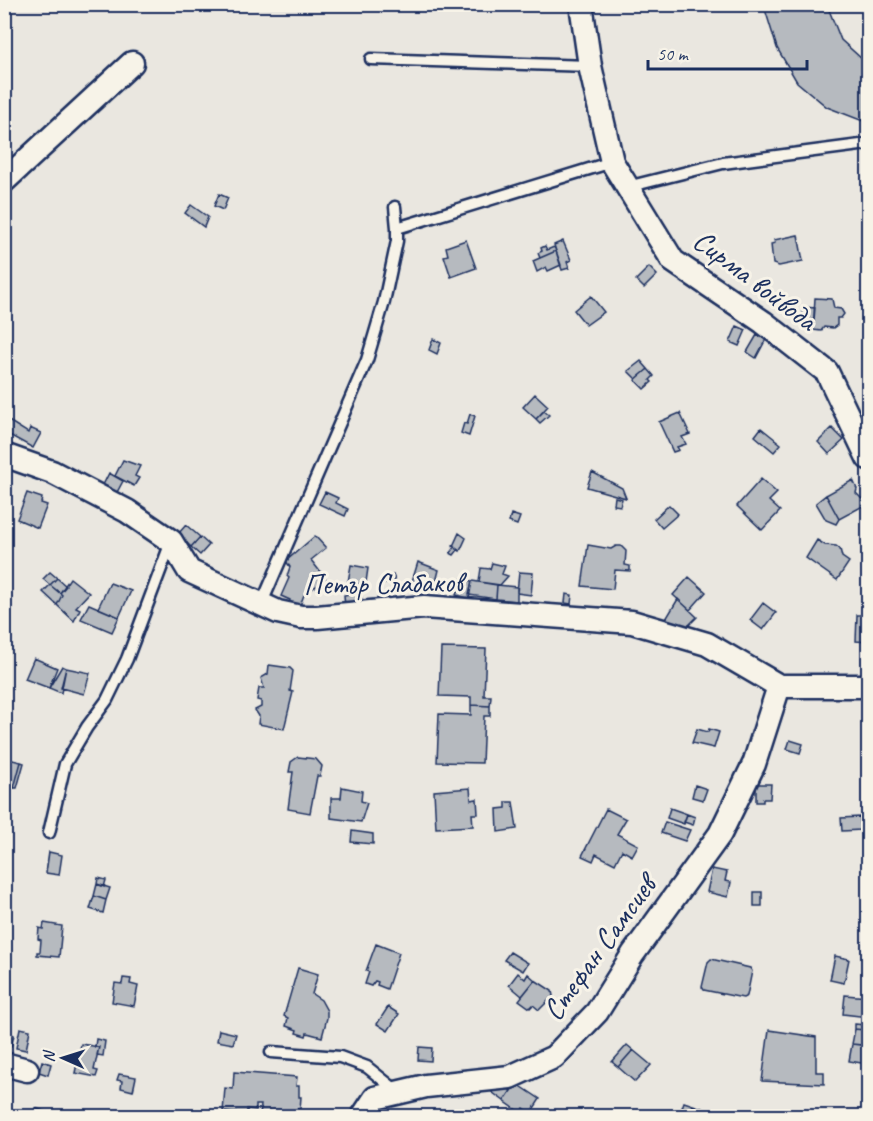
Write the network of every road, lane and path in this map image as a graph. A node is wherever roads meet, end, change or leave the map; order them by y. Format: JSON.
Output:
{"nodes":[{"id":1,"x":581,"y":4,"type":"edge"},
{"id":2,"x":371,"y":59,"type":"dead end"},
{"id":3,"x":132,"y":63,"type":"dead end"},
{"id":4,"x":590,"y":66,"type":"junction"},
{"id":5,"x":868,"y":144,"type":"edge"},
{"id":6,"x":612,"y":162,"type":"junction"},
{"id":7,"x":4,"y":181,"type":"edge"},
{"id":8,"x":627,"y":187,"type":"junction"},
{"id":9,"x":395,"y":207,"type":"dead end"},
{"id":10,"x":398,"y":228,"type":"junction"},
{"id":11,"x":4,"y":455,"type":"edge"},
{"id":12,"x":868,"y":458,"type":"edge"},
{"id":13,"x":171,"y":541,"type":"junction"},
{"id":14,"x":261,"y":605,"type":"junction"},
{"id":15,"x":778,"y":686,"type":"junction"},
{"id":16,"x":868,"y":686,"type":"edge"},
{"id":17,"x":49,"y":833,"type":"dead end"},
{"id":18,"x":271,"y":1052,"type":"dead end"},
{"id":19,"x":4,"y":1064,"type":"edge"},
{"id":20,"x":27,"y":1070,"type":"dead end"},
{"id":21,"x":397,"y":1092,"type":"junction"},
{"id":22,"x":363,"y":1116,"type":"edge"}],
"edges":[{"from":1,"to":4,"type":"street","name":"Сирма войвода"},
{"from":2,"to":4,"type":"lane"},
{"from":3,"to":7,"type":"street"},
{"from":4,"to":6,"type":"street","name":"Сирма войвода"},
{"from":5,"to":8,"type":"lane"},
{"from":6,"to":8,"type":"street","name":"Сирма войвода"},
{"from":6,"to":10,"type":"lane"},
{"from":8,"to":12,"type":"street","name":"Сирма войвода"},
{"from":9,"to":10,"type":"lane"},
{"from":10,"to":14,"type":"lane"},
{"from":11,"to":13,"type":"street","name":"Петър Слабаков"},
{"from":13,"to":14,"type":"street","name":"Петър Слабаков"},
{"from":13,"to":17,"type":"lane"},
{"from":14,"to":15,"type":"street","name":"Петър Слабаков"},
{"from":15,"to":16,"type":"street"},
{"from":15,"to":21,"type":"street","name":"Стефан Самсиев"},
{"from":18,"to":21,"type":"lane"},
{"from":19,"to":20,"type":"street"},
{"from":21,"to":22,"type":"street","name":"Стефан Самсиев"}]}
